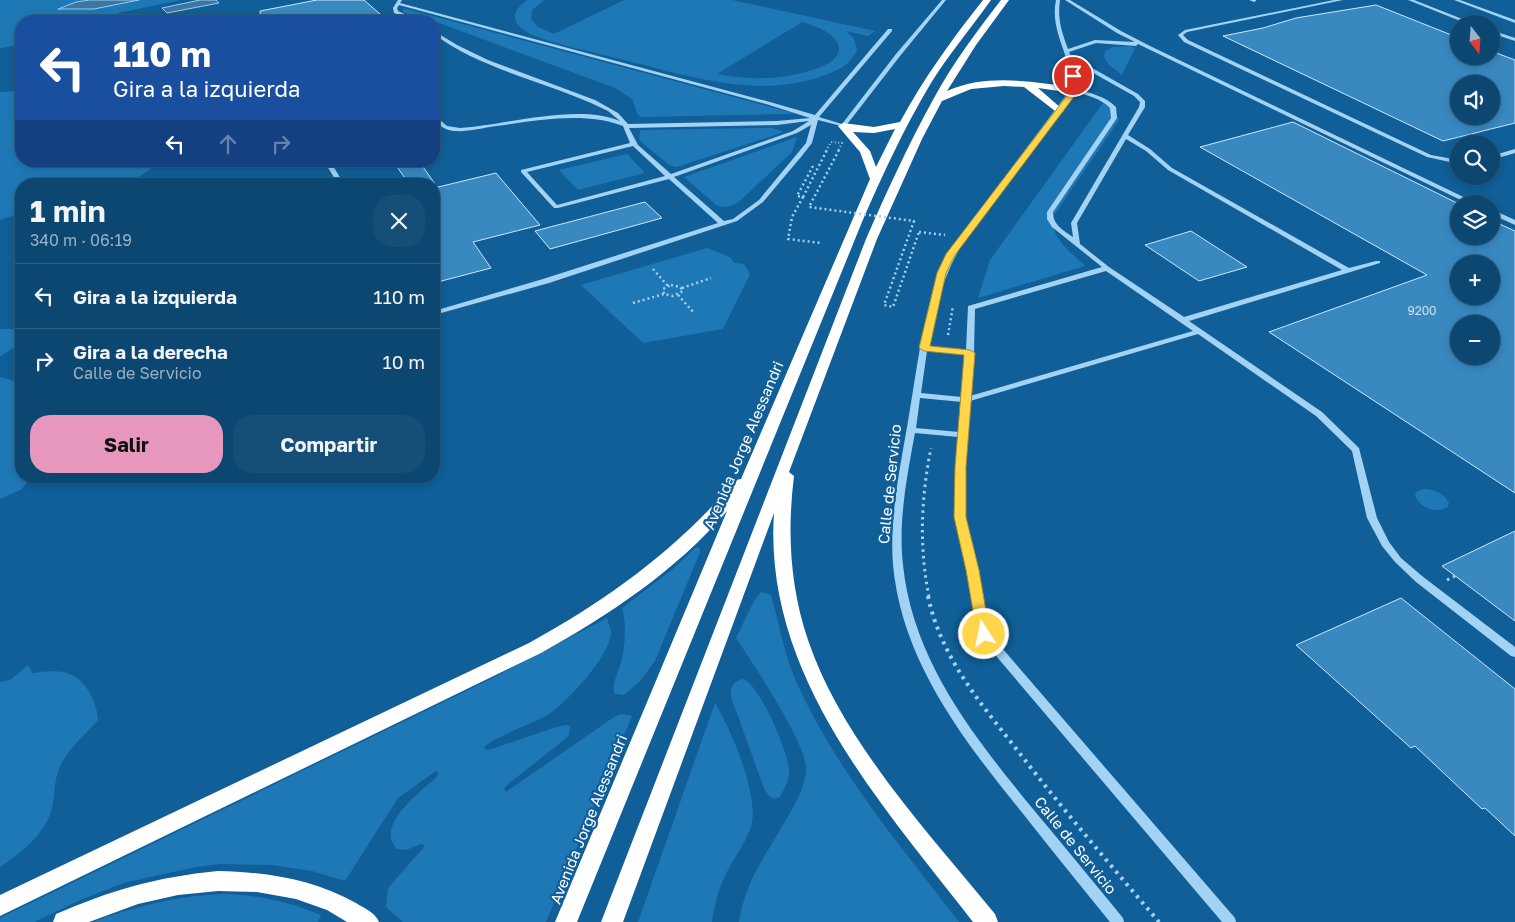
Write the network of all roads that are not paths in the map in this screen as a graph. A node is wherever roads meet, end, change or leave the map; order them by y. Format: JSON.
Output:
{"nodes":[{"id":1,"x":944,"y":0,"type":"edge"},
{"id":2,"x":987,"y":0,"type":"edge"},
{"id":3,"x":1005,"y":0,"type":"edge"},
{"id":4,"x":1058,"y":0,"type":"edge"},
{"id":5,"x":1068,"y":0,"type":"edge"},
{"id":6,"x":1341,"y":0,"type":"edge"},
{"id":7,"x":1410,"y":0,"type":"edge"},
{"id":8,"x":1456,"y":0,"type":"edge"},
{"id":9,"x":399,"y":2,"type":"edge"},
{"id":10,"x":403,"y":15,"type":"edge"},
{"id":11,"x":1450,"y":15,"type":"edge"},
{"id":12,"x":1515,"y":22,"type":"edge"},
{"id":13,"x":890,"y":30,"type":"dead end"},
{"id":14,"x":1500,"y":34,"type":"edge"},
{"id":15,"x":440,"y":37,"type":"edge"},
{"id":16,"x":1515,"y":40,"type":"edge"},
{"id":17,"x":1148,"y":47,"type":"junction"},
{"id":18,"x":1066,"y":54,"type":"junction"},
{"id":19,"x":1023,"y":85,"type":"junction"},
{"id":20,"x":1073,"y":90,"type":"junction"},
{"id":21,"x":938,"y":100,"type":"junction"},
{"id":22,"x":1059,"y":111,"type":"junction"},
{"id":23,"x":816,"y":118,"type":"junction"},
{"id":24,"x":440,"y":123,"type":"edge"},
{"id":25,"x":905,"y":123,"type":"junction"},
{"id":26,"x":627,"y":126,"type":"junction"},
{"id":27,"x":843,"y":126,"type":"junction"},
{"id":28,"x":1125,"y":136,"type":"junction"},
{"id":29,"x":634,"y":144,"type":"junction"},
{"id":30,"x":1515,"y":151,"type":"edge"},
{"id":31,"x":1500,"y":155,"type":"edge"},
{"id":32,"x":1450,"y":160,"type":"edge"},
{"id":33,"x":331,"y":167,"type":"edge"},
{"id":34,"x":671,"y":176,"type":"junction"},
{"id":35,"x":337,"y":178,"type":"edge"},
{"id":36,"x":875,"y":179,"type":"junction"},
{"id":37,"x":1456,"y":195,"type":"edge"},
{"id":38,"x":1500,"y":216,"type":"edge"},
{"id":39,"x":1515,"y":223,"type":"edge"},
{"id":40,"x":723,"y":224,"type":"junction"},
{"id":41,"x":1077,"y":244,"type":"junction"},
{"id":42,"x":1378,"y":262,"type":"dead end"},
{"id":43,"x":1107,"y":268,"type":"junction"},
{"id":44,"x":1348,"y":271,"type":"junction"},
{"id":45,"x":440,"y":311,"type":"edge"},
{"id":46,"x":1183,"y":320,"type":"junction"},
{"id":47,"x":1198,"y":332,"type":"junction"},
{"id":48,"x":924,"y":348,"type":"junction"},
{"id":49,"x":970,"y":353,"type":"junction"},
{"id":50,"x":917,"y":394,"type":"junction"},
{"id":51,"x":964,"y":400,"type":"junction"},
{"id":52,"x":911,"y":430,"type":"junction"},
{"id":53,"x":962,"y":435,"type":"junction"},
{"id":54,"x":788,"y":455,"type":"junction"},
{"id":55,"x":752,"y":469,"type":"junction"},
{"id":56,"x":1515,"y":654,"type":"edge"},
{"id":57,"x":0,"y":906,"type":"edge"},
{"id":58,"x":64,"y":922,"type":"edge"},
{"id":59,"x":368,"y":922,"type":"edge"},
{"id":60,"x":566,"y":922,"type":"edge"},
{"id":61,"x":612,"y":922,"type":"edge"},
{"id":62,"x":987,"y":922,"type":"edge"},
{"id":63,"x":1118,"y":922,"type":"edge"},
{"id":64,"x":1230,"y":922,"type":"edge"}],
"edges":[{"from":1,"to":27,"type":"street"},
{"from":2,"to":25,"type":"highway","name":"Avenida Jorge Alessandri"},
{"from":3,"to":21,"type":"highway"},
{"from":4,"to":18,"type":"street"},
{"from":5,"to":17,"type":"street"},
{"from":6,"to":32,"type":"lane"},
{"from":7,"to":11,"type":"street"},
{"from":8,"to":12,"type":"street"},
{"from":9,"to":10,"type":"street"},
{"from":9,"to":23,"type":"street"},
{"from":13,"to":23,"type":"street"},
{"from":14,"to":16,"type":"street"},
{"from":15,"to":26,"type":"street"},
{"from":17,"to":18,"type":"street"},
{"from":17,"to":37,"type":"street"},
{"from":18,"to":20,"type":"street"},
{"from":18,"to":28,"type":"lane"},
{"from":19,"to":20,"type":"highway"},
{"from":19,"to":21,"type":"highway"},
{"from":19,"to":22,"type":"highway"},
{"from":20,"to":22,"type":"street","name":"Calle de Servicio"},
{"from":20,"to":41,"type":"street"},
{"from":21,"to":54,"type":"highway"},
{"from":22,"to":48,"type":"street","name":"Calle de Servicio"},
{"from":23,"to":26,"type":"street"},
{"from":23,"to":27,"type":"street"},
{"from":23,"to":34,"type":"street"},
{"from":23,"to":40,"type":"street"},
{"from":24,"to":26,"type":"street"},
{"from":25,"to":27,"type":"highway"},
{"from":25,"to":36,"type":"highway","name":"Avenida Jorge Alessandri"},
{"from":26,"to":29,"type":"street"},
{"from":27,"to":36,"type":"highway"},
{"from":28,"to":41,"type":"lane"},
{"from":28,"to":44,"type":"street"},
{"from":29,"to":34,"type":"street"},
{"from":29,"to":34,"type":"lane"},
{"from":30,"to":31,"type":"street"},
{"from":33,"to":35,"type":"lane"},
{"from":34,"to":40,"type":"street"},
{"from":36,"to":55,"type":"highway","name":"Avenida Jorge Alessandri"},
{"from":38,"to":39,"type":"street"},
{"from":40,"to":45,"type":"street"},
{"from":41,"to":43,"type":"street"},
{"from":42,"to":44,"type":"street"},
{"from":43,"to":46,"type":"street"},
{"from":43,"to":49,"type":"street"},
{"from":44,"to":46,"type":"street"},
{"from":46,"to":47,"type":"street"},
{"from":47,"to":51,"type":"street"},
{"from":47,"to":56,"type":"street"},
{"from":48,"to":49,"type":"street"},
{"from":48,"to":50,"type":"street","name":"Calle de Servicio"},
{"from":49,"to":51,"type":"street"},
{"from":50,"to":51,"type":"street"},
{"from":50,"to":52,"type":"street","name":"Calle de Servicio"},
{"from":51,"to":53,"type":"street"},
{"from":52,"to":53,"type":"street"},
{"from":52,"to":63,"type":"street","name":"Calle de Servicio"},
{"from":53,"to":64,"type":"street"},
{"from":54,"to":61,"type":"highway"},
{"from":54,"to":62,"type":"highway"},
{"from":55,"to":57,"type":"highway"},
{"from":55,"to":60,"type":"highway","name":"Avenida Jorge Alessandri"},
{"from":58,"to":59,"type":"highway"}]}
